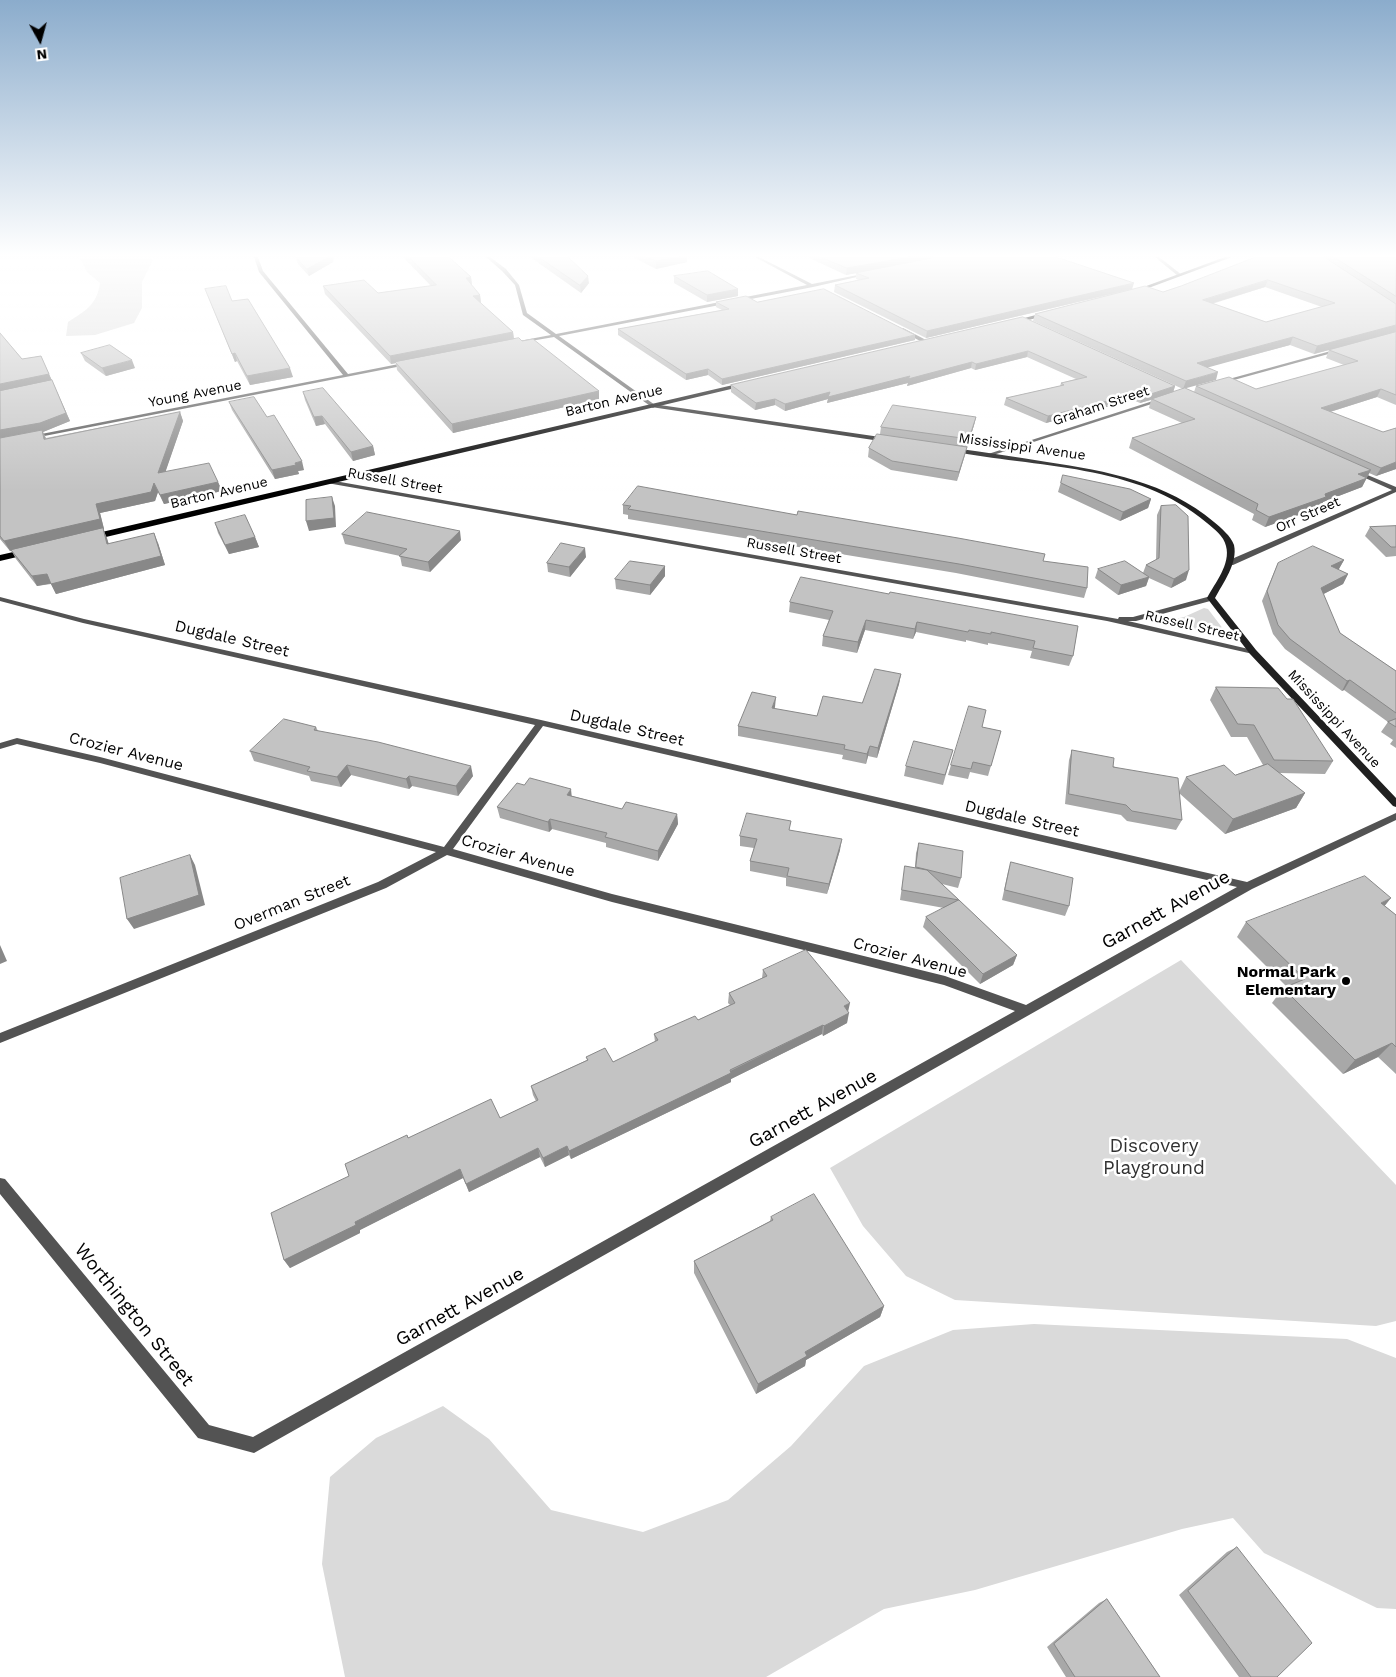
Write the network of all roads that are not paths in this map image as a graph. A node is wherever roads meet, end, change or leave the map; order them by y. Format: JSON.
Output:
{"nodes":[{"id":1,"x":313,"y":335,"type":"edge"},
{"id":2,"x":555,"y":335,"type":"edge"},
{"id":3,"x":556,"y":335,"type":"edge"},
{"id":4,"x":913,"y":335,"type":"edge"},
{"id":5,"x":936,"y":340,"type":"edge"},
{"id":6,"x":518,"y":342,"type":"edge"},
{"id":7,"x":926,"y":342,"type":"junction"},
{"id":8,"x":918,"y":344,"type":"edge"},
{"id":9,"x":1350,"y":348,"type":"edge"},
{"id":10,"x":413,"y":363,"type":"edge"},
{"id":11,"x":346,"y":376,"type":"junction"},
{"id":12,"x":750,"y":384,"type":"edge"},
{"id":13,"x":1211,"y":385,"type":"edge"},
{"id":14,"x":1165,"y":398,"type":"edge"},
{"id":15,"x":653,"y":406,"type":"junction"},
{"id":16,"x":28,"y":438,"type":"edge"},
{"id":17,"x":896,"y":442,"type":"edge"},
{"id":18,"x":945,"y":448,"type":"edge"},
{"id":19,"x":988,"y":455,"type":"junction"},
{"id":20,"x":1352,"y":470,"type":"edge"},
{"id":21,"x":329,"y":482,"type":"junction"},
{"id":22,"x":1396,"y":490,"type":"edge"},
{"id":23,"x":82,"y":539,"type":"edge"},
{"id":24,"x":36,"y":550,"type":"edge"},
{"id":25,"x":0,"y":558,"type":"edge"},
{"id":26,"x":1230,"y":563,"type":"junction"},
{"id":27,"x":1211,"y":598,"type":"junction"},
{"id":28,"x":0,"y":600,"type":"edge"},
{"id":29,"x":1107,"y":620,"type":"junction"},
{"id":30,"x":1253,"y":652,"type":"junction"},
{"id":31,"x":541,"y":724,"type":"junction"},
{"id":32,"x":0,"y":746,"type":"edge"},
{"id":33,"x":1396,"y":804,"type":"edge"},
{"id":34,"x":1396,"y":816,"type":"edge"},
{"id":35,"x":446,"y":851,"type":"junction"},
{"id":36,"x":1248,"y":886,"type":"junction"},
{"id":37,"x":1026,"y":1010,"type":"junction"},
{"id":38,"x":0,"y":1038,"type":"edge"},
{"id":39,"x":0,"y":1184,"type":"edge"},
{"id":40,"x":254,"y":1445,"type":"joint"}],
"edges":[{"from":1,"to":11,"type":"street"},
{"from":2,"to":6,"type":"street"},
{"from":3,"to":15,"type":"street"},
{"from":4,"to":7,"type":"street"},
{"from":5,"to":7,"type":"main road"},
{"from":7,"to":8,"type":"main road"},
{"from":9,"to":13,"type":"street"},
{"from":10,"to":11,"type":"street","name":"Young Avenue"},
{"from":11,"to":16,"type":"street","name":"Young Avenue"},
{"from":12,"to":15,"type":"main road","name":"Barton Avenue"},
{"from":14,"to":19,"type":"street","name":"Graham Street"},
{"from":15,"to":17,"type":"street"},
{"from":15,"to":21,"type":"main road","name":"Barton Avenue"},
{"from":18,"to":19,"type":"street","name":"Mississippi Avenue"},
{"from":19,"to":26,"type":"street","name":"Mississippi Avenue"},
{"from":20,"to":22,"type":"street"},
{"from":21,"to":23,"type":"main road","name":"Barton Avenue"},
{"from":21,"to":29,"type":"street","name":"Russell Street"},
{"from":22,"to":26,"type":"street","name":"Orr Street"},
{"from":24,"to":25,"type":"main road"},
{"from":26,"to":27,"type":"street"},
{"from":27,"to":29,"type":"street"},
{"from":27,"to":30,"type":"street","name":"Mississippi Avenue"},
{"from":28,"to":31,"type":"street","name":"Dugdale Street"},
{"from":29,"to":30,"type":"street","name":"Russell Street"},
{"from":30,"to":33,"type":"street","name":"Mississippi Avenue"},
{"from":31,"to":35,"type":"street","name":"Overman Street"},
{"from":31,"to":36,"type":"street","name":"Dugdale Street"},
{"from":32,"to":35,"type":"street","name":"Crozier Avenue"},
{"from":34,"to":36,"type":"street","name":"Garnett Avenue"},
{"from":35,"to":37,"type":"street","name":"Crozier Avenue"},
{"from":35,"to":38,"type":"street","name":"Overman Street"},
{"from":36,"to":37,"type":"street","name":"Garnett Avenue"},
{"from":37,"to":40,"type":"street","name":"Garnett Avenue"},
{"from":39,"to":40,"type":"street","name":"Worthington Street"}]}
